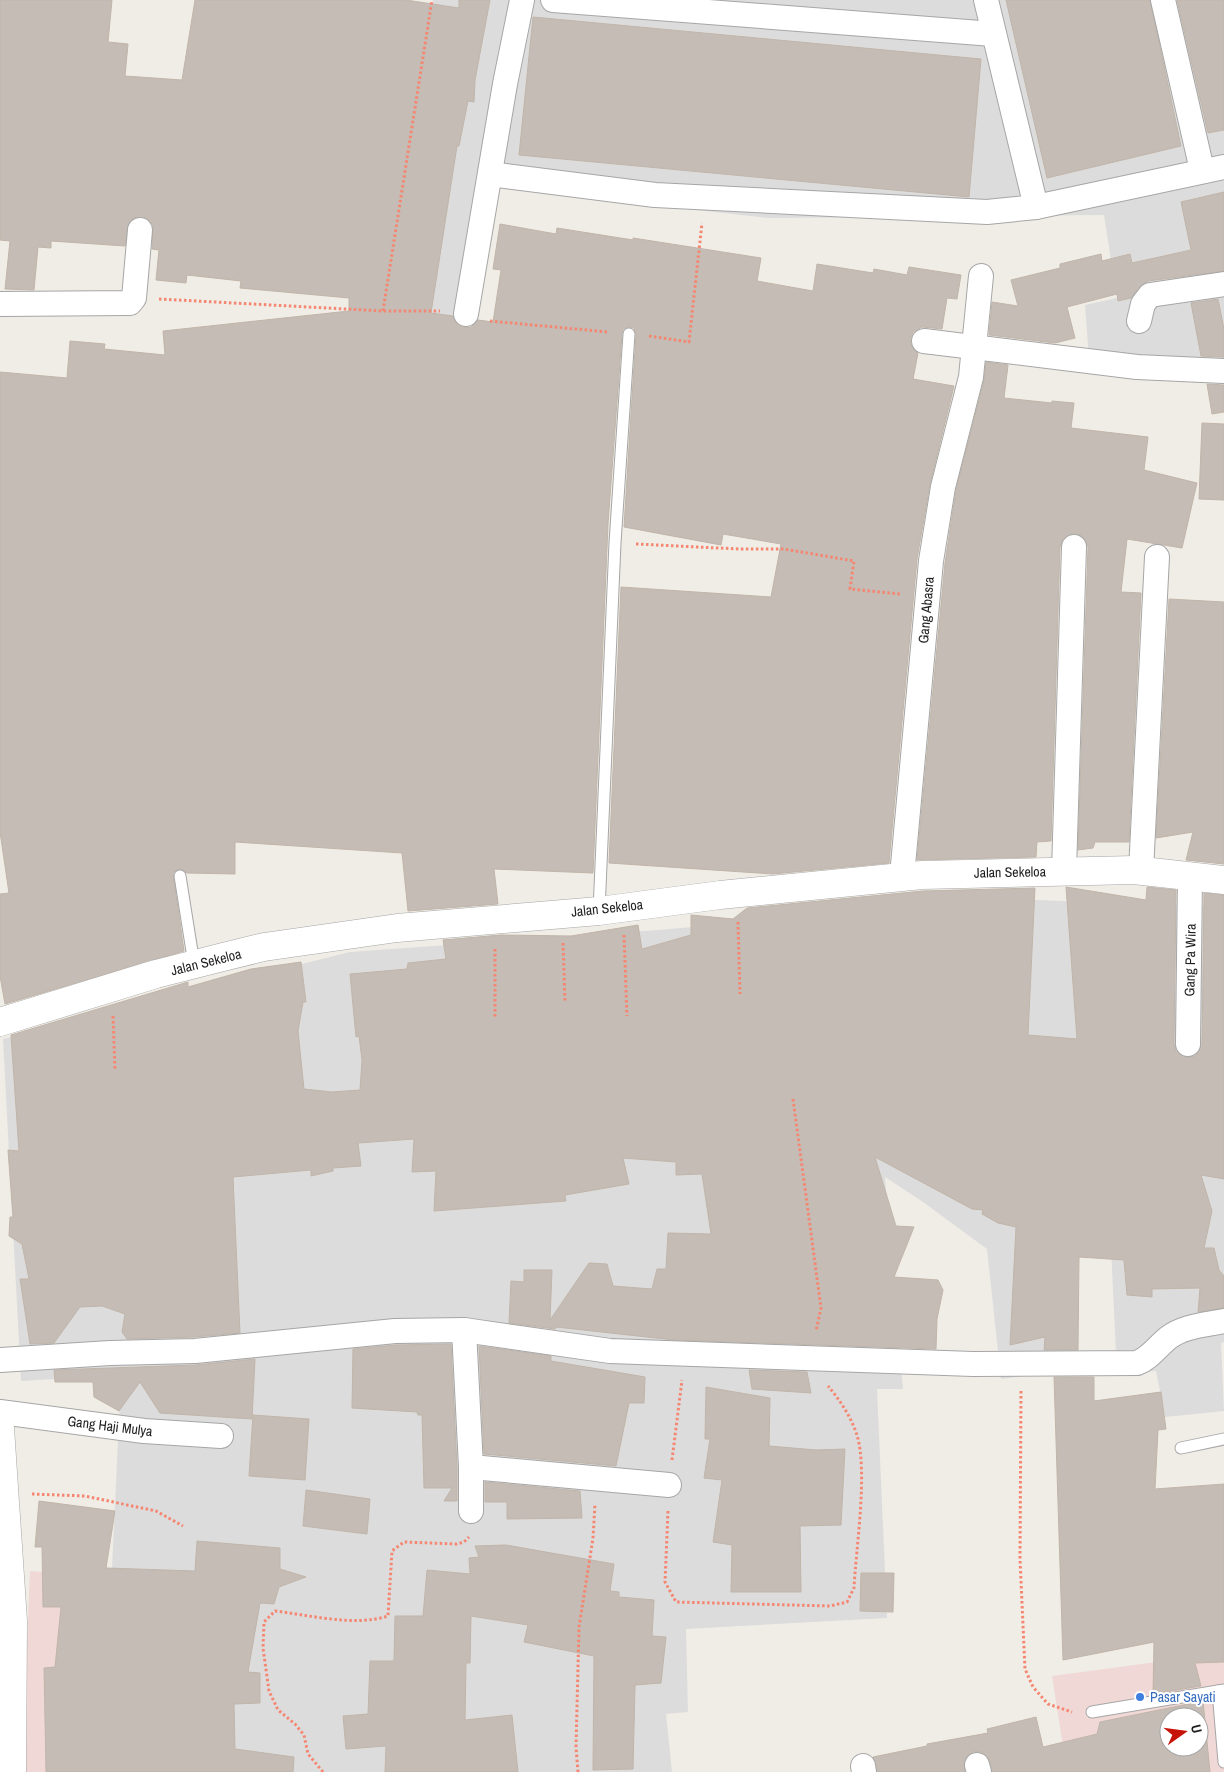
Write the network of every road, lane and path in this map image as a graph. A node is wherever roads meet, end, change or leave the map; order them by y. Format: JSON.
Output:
{"nodes":[{"id":1,"x":432,"y":0,"type":"edge"},
{"id":2,"x":522,"y":0,"type":"edge"},
{"id":3,"x":553,"y":0,"type":"edge"},
{"id":4,"x":986,"y":0,"type":"edge"},
{"id":5,"x":1163,"y":0,"type":"edge"},
{"id":6,"x":993,"y":34,"type":"junction"},
{"id":7,"x":1213,"y":169,"type":"edge"},
{"id":8,"x":490,"y":174,"type":"junction"},
{"id":9,"x":704,"y":198,"type":"junction"},
{"id":10,"x":1036,"y":207,"type":"junction"},
{"id":11,"x":140,"y":230,"type":"dead end"},
{"id":12,"x":981,"y":276,"type":"dead end"},
{"id":13,"x":1224,"y":284,"type":"edge"},
{"id":14,"x":134,"y":298,"type":"junction"},
{"id":15,"x":0,"y":304,"type":"edge"},
{"id":16,"x":384,"y":311,"type":"junction"},
{"id":17,"x":466,"y":314,"type":"junction"},
{"id":18,"x":1139,"y":321,"type":"dead end"},
{"id":19,"x":629,"y":334,"type":"junction"},
{"id":20,"x":924,"y":341,"type":"dead end"},
{"id":21,"x":973,"y":348,"type":"junction"},
{"id":22,"x":1224,"y":371,"type":"edge"},
{"id":23,"x":615,"y":543,"type":"junction"},
{"id":24,"x":1074,"y":547,"type":"dead end"},
{"id":25,"x":1157,"y":557,"type":"dead end"},
{"id":26,"x":928,"y":597,"type":"junction"},
{"id":27,"x":1064,"y":871,"type":"junction"},
{"id":28,"x":1141,"y":871,"type":"junction"},
{"id":29,"x":180,"y":876,"type":"dead end"},
{"id":30,"x":902,"y":876,"type":"junction"},
{"id":31,"x":1190,"y":876,"type":"junction"},
{"id":32,"x":1224,"y":880,"type":"edge"},
{"id":33,"x":738,"y":894,"type":"junction"},
{"id":34,"x":611,"y":909,"type":"junction"},
{"id":35,"x":562,"y":913,"type":"junction"},
{"id":36,"x":494,"y":919,"type":"junction"},
{"id":37,"x":194,"y":964,"type":"junction"},
{"id":38,"x":112,"y":988,"type":"junction"},
{"id":39,"x":740,"y":994,"type":"dead end"},
{"id":40,"x":565,"y":1002,"type":"dead end"},
{"id":41,"x":627,"y":1016,"type":"dead end"},
{"id":42,"x":495,"y":1019,"type":"dead end"},
{"id":43,"x":0,"y":1022,"type":"edge"},
{"id":44,"x":1188,"y":1044,"type":"dead end"},
{"id":45,"x":115,"y":1071,"type":"dead end"},
{"id":46,"x":793,"y":1099,"type":"dead end"},
{"id":47,"x":1224,"y":1321,"type":"edge"},
{"id":48,"x":464,"y":1330,"type":"junction"},
{"id":49,"x":686,"y":1353,"type":"junction"},
{"id":50,"x":810,"y":1356,"type":"junction"},
{"id":51,"x":0,"y":1360,"type":"edge"},
{"id":52,"x":1021,"y":1363,"type":"junction"},
{"id":53,"x":0,"y":1412,"type":"edge"},
{"id":54,"x":0,"y":1428,"type":"edge"},
{"id":55,"x":221,"y":1436,"type":"dead end"},
{"id":56,"x":1224,"y":1439,"type":"edge"},
{"id":57,"x":1181,"y":1448,"type":"dead end"},
{"id":58,"x":471,"y":1467,"type":"junction"},
{"id":59,"x":596,"y":1478,"type":"junction"},
{"id":60,"x":669,"y":1485,"type":"junction"},
{"id":61,"x":4,"y":1494,"type":"junction"},
{"id":62,"x":471,"y":1511,"type":"joint"},
{"id":63,"x":183,"y":1526,"type":"dead end"},
{"id":64,"x":1221,"y":1691,"type":"edge"},
{"id":65,"x":1092,"y":1712,"type":"joint"},
{"id":66,"x":1224,"y":1762,"type":"edge"},
{"id":67,"x":12,"y":1772,"type":"edge"},
{"id":68,"x":323,"y":1772,"type":"edge"},
{"id":69,"x":578,"y":1772,"type":"edge"}],
"edges":[{"from":1,"to":16,"type":"path"},
{"from":2,"to":8,"type":"street"},
{"from":3,"to":6,"type":"street"},
{"from":4,"to":6,"type":"street"},
{"from":5,"to":7,"type":"street"},
{"from":6,"to":10,"type":"street"},
{"from":7,"to":10,"type":"street"},
{"from":8,"to":9,"type":"street"},
{"from":8,"to":17,"type":"street"},
{"from":9,"to":10,"type":"street"},
{"from":9,"to":19,"type":"path"},
{"from":11,"to":14,"type":"street"},
{"from":12,"to":21,"type":"street","name":"Gang Abasra"},
{"from":13,"to":18,"type":"street"},
{"from":14,"to":15,"type":"street"},
{"from":14,"to":16,"type":"path"},
{"from":16,"to":17,"type":"path"},
{"from":17,"to":19,"type":"path"},
{"from":19,"to":23,"type":"lane"},
{"from":20,"to":21,"type":"street"},
{"from":21,"to":22,"type":"street"},
{"from":21,"to":26,"type":"street","name":"Gang Abasra"},
{"from":23,"to":26,"type":"path"},
{"from":23,"to":34,"type":"lane"},
{"from":24,"to":27,"type":"street"},
{"from":25,"to":28,"type":"street"},
{"from":26,"to":30,"type":"street","name":"Gang Abasra"},
{"from":27,"to":28,"type":"street","name":"Jalan Sekeloa"},
{"from":27,"to":30,"type":"street","name":"Jalan Sekeloa"},
{"from":28,"to":31,"type":"street","name":"Jalan Sekeloa"},
{"from":29,"to":37,"type":"lane"},
{"from":30,"to":33,"type":"street","name":"Jalan Sekeloa"},
{"from":31,"to":32,"type":"street","name":"Jalan Sekeloa"},
{"from":31,"to":44,"type":"street","name":"Gang Pa Wira"},
{"from":33,"to":34,"type":"street","name":"Jalan Sekeloa"},
{"from":33,"to":39,"type":"path"},
{"from":34,"to":35,"type":"street","name":"Jalan Sekeloa"},
{"from":34,"to":41,"type":"path"},
{"from":35,"to":36,"type":"street","name":"Jalan Sekeloa"},
{"from":35,"to":40,"type":"path"},
{"from":36,"to":37,"type":"street","name":"Jalan Sekeloa"},
{"from":36,"to":42,"type":"path"},
{"from":37,"to":38,"type":"street","name":"Jalan Sekeloa"},
{"from":38,"to":43,"type":"street","name":"Jalan Sekeloa"},
{"from":38,"to":45,"type":"path"},
{"from":46,"to":50,"type":"path"},
{"from":47,"to":52,"type":"street"},
{"from":48,"to":49,"type":"street"},
{"from":48,"to":51,"type":"street"},
{"from":48,"to":58,"type":"street"},
{"from":49,"to":50,"type":"street"},
{"from":49,"to":60,"type":"path"},
{"from":50,"to":52,"type":"street"},
{"from":50,"to":60,"type":"path"},
{"from":52,"to":65,"type":"path"},
{"from":53,"to":55,"type":"street","name":"Gang Haji Mulya"},
{"from":54,"to":61,"type":"street"},
{"from":56,"to":57,"type":"lane"},
{"from":58,"to":59,"type":"street"},
{"from":58,"to":62,"type":"street"},
{"from":59,"to":60,"type":"street"},
{"from":59,"to":69,"type":"path"},
{"from":61,"to":63,"type":"path"},
{"from":61,"to":67,"type":"street"},
{"from":62,"to":68,"type":"path"},
{"from":64,"to":65,"type":"lane"},
{"from":64,"to":66,"type":"lane"}]}
